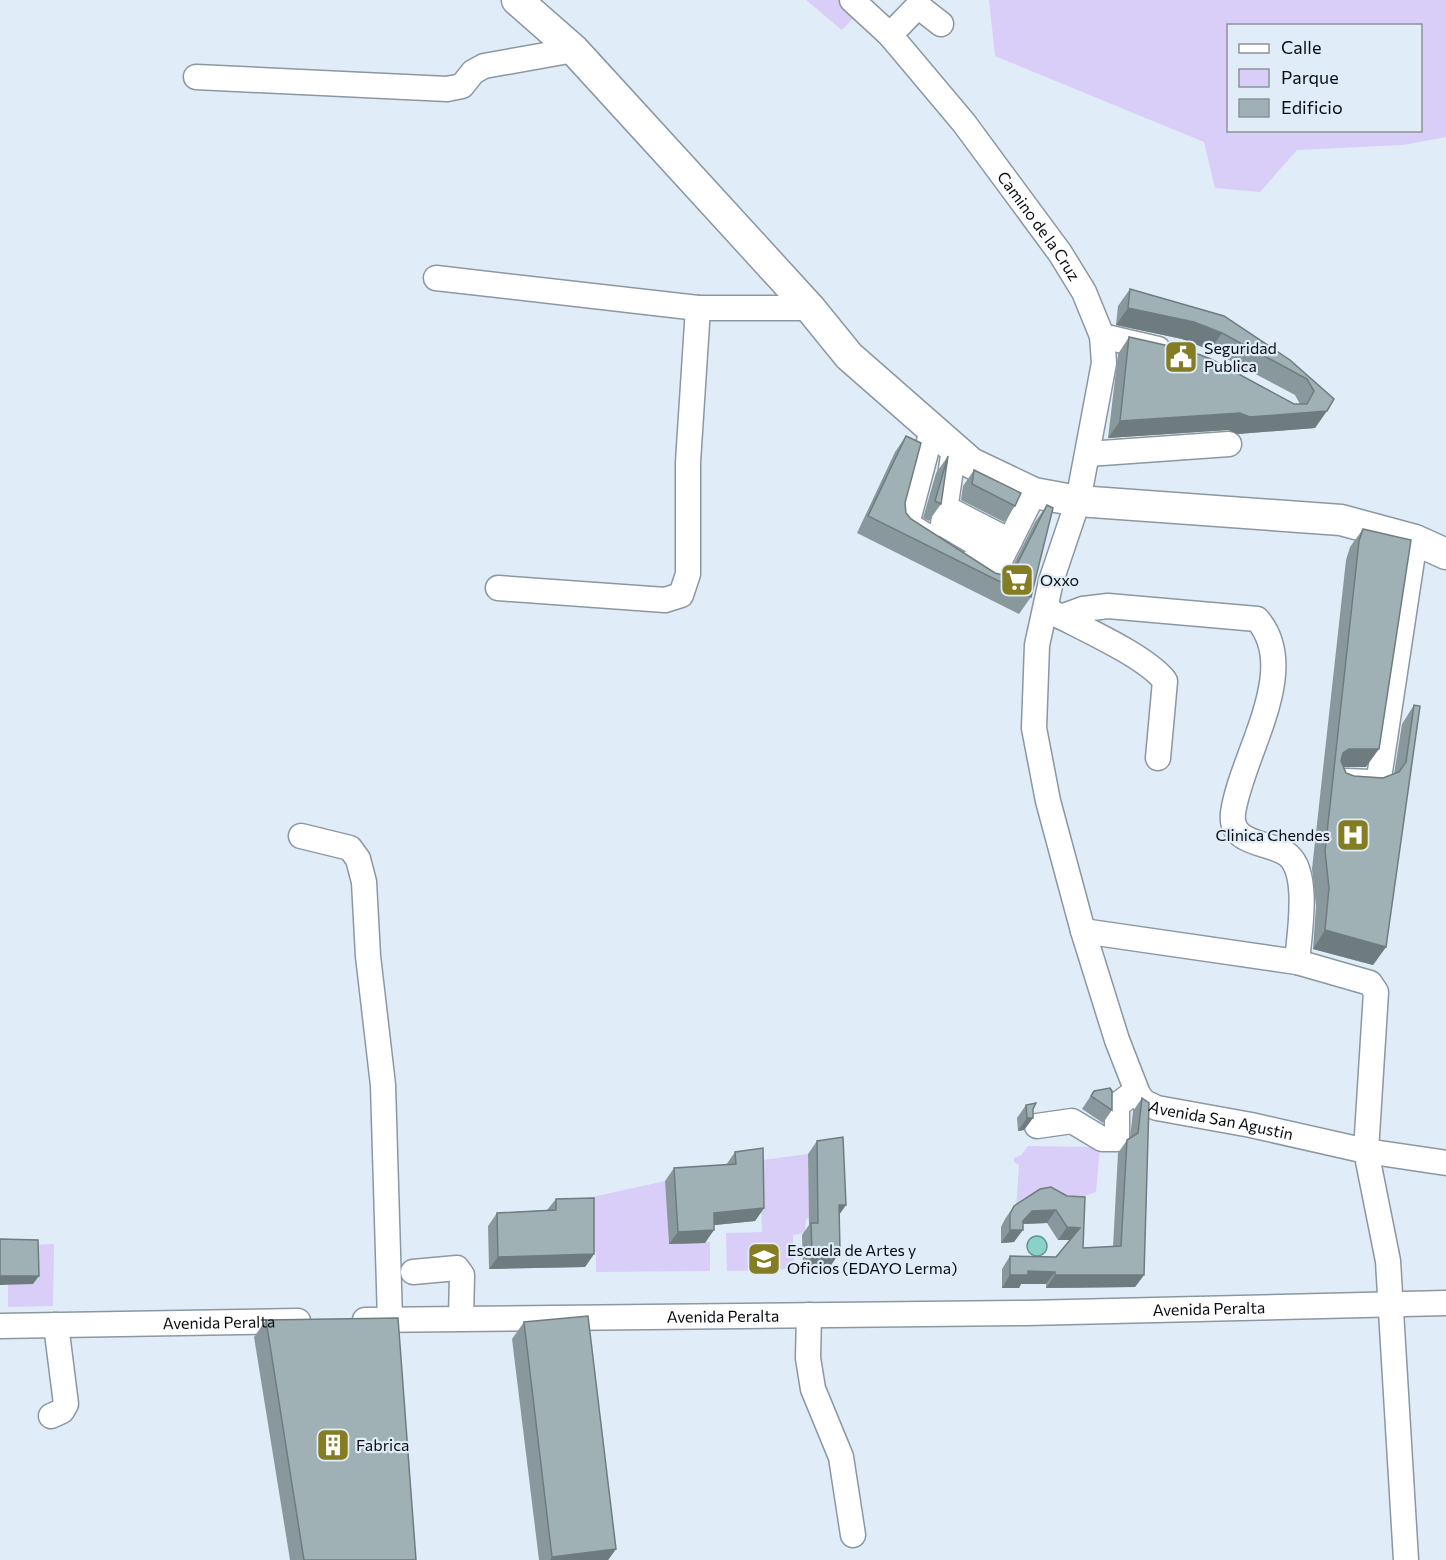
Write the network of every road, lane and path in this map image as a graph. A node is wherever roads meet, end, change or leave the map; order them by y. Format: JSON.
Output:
{"nodes":[{"id":1,"x":517,"y":0,"type":"edge"},
{"id":2,"x":852,"y":0,"type":"edge"},
{"id":3,"x":941,"y":24,"type":"dead end"},
{"id":4,"x":890,"y":35,"type":"junction"},
{"id":5,"x":574,"y":50,"type":"junction"},
{"id":6,"x":196,"y":77,"type":"dead end"},
{"id":7,"x":436,"y":278,"type":"dead end"},
{"id":8,"x":698,"y":308,"type":"junction"},
{"id":9,"x":810,"y":308,"type":"junction"},
{"id":10,"x":1102,"y":336,"type":"junction"},
{"id":11,"x":1179,"y":353,"type":"edge"},
{"id":12,"x":932,"y":430,"type":"junction"},
{"id":13,"x":1229,"y":444,"type":"dead end"},
{"id":14,"x":954,"y":449,"type":"junction"},
{"id":15,"x":1088,"y":454,"type":"junction"},
{"id":16,"x":1034,"y":493,"type":"junction"},
{"id":17,"x":1078,"y":501,"type":"junction"},
{"id":18,"x":1416,"y":540,"type":"junction"},
{"id":19,"x":1006,"y":550,"type":"junction"},
{"id":20,"x":1446,"y":554,"type":"edge"},
{"id":21,"x":498,"y":588,"type":"dead end"},
{"id":22,"x":1053,"y":612,"type":"junction"},
{"id":23,"x":1158,"y":758,"type":"dead end"},
{"id":24,"x":1342,"y":780,"type":"edge"},
{"id":25,"x":301,"y":836,"type":"dead end"},
{"id":26,"x":1083,"y":931,"type":"junction"},
{"id":27,"x":1298,"y":962,"type":"junction"},
{"id":28,"x":1136,"y":1091,"type":"junction"},
{"id":29,"x":1037,"y":1126,"type":"dead end"},
{"id":30,"x":1366,"y":1151,"type":"junction"},
{"id":31,"x":1446,"y":1163,"type":"edge"},
{"id":32,"x":413,"y":1272,"type":"dead end"},
{"id":33,"x":1446,"y":1303,"type":"edge"},
{"id":34,"x":1390,"y":1305,"type":"junction"},
{"id":35,"x":809,"y":1315,"type":"junction"},
{"id":36,"x":461,"y":1318,"type":"junction"},
{"id":37,"x":342,"y":1320,"type":"edge"},
{"id":38,"x":390,"y":1320,"type":"junction"},
{"id":39,"x":319,"y":1321,"type":"edge"},
{"id":40,"x":56,"y":1325,"type":"junction"},
{"id":41,"x":0,"y":1326,"type":"edge"},
{"id":42,"x":51,"y":1416,"type":"dead end"},
{"id":43,"x":853,"y":1535,"type":"dead end"},
{"id":44,"x":1406,"y":1560,"type":"edge"}],
"edges":[{"from":1,"to":5,"type":"main road"},
{"from":2,"to":4,"type":"street","name":"Camino de la Cruz"},
{"from":3,"to":4,"type":"street"},
{"from":4,"to":10,"type":"street","name":"Camino de la Cruz"},
{"from":5,"to":6,"type":"street"},
{"from":5,"to":9,"type":"main road"},
{"from":7,"to":8,"type":"street"},
{"from":8,"to":9,"type":"street"},
{"from":8,"to":21,"type":"street"},
{"from":9,"to":12,"type":"main road"},
{"from":10,"to":11,"type":"street"},
{"from":10,"to":15,"type":"street","name":"Camino de la Cruz"},
{"from":12,"to":14,"type":"main road"},
{"from":12,"to":19,"type":"street"},
{"from":13,"to":15,"type":"street"},
{"from":14,"to":16,"type":"main road"},
{"from":14,"to":19,"type":"street"},
{"from":15,"to":17,"type":"street","name":"Camino de la Cruz"},
{"from":16,"to":17,"type":"main road"},
{"from":16,"to":19,"type":"street"},
{"from":17,"to":18,"type":"main road"},
{"from":17,"to":22,"type":"street","name":"Avenida San Agustin"},
{"from":18,"to":20,"type":"main road"},
{"from":18,"to":24,"type":"street"},
{"from":22,"to":23,"type":"street"},
{"from":22,"to":26,"type":"street","name":"Avenida San Agustin"},
{"from":22,"to":27,"type":"street"},
{"from":25,"to":38,"type":"street"},
{"from":26,"to":27,"type":"street"},
{"from":26,"to":28,"type":"street","name":"Avenida San Agustin"},
{"from":27,"to":30,"type":"street"},
{"from":28,"to":29,"type":"street"},
{"from":28,"to":30,"type":"street","name":"Avenida San Agustin"},
{"from":30,"to":31,"type":"street"},
{"from":30,"to":34,"type":"street"},
{"from":32,"to":36,"type":"street"},
{"from":33,"to":34,"type":"street","name":"Avenida Peralta"},
{"from":34,"to":35,"type":"street","name":"Avenida Peralta"},
{"from":34,"to":44,"type":"street"},
{"from":35,"to":36,"type":"street","name":"Avenida Peralta"},
{"from":35,"to":43,"type":"street"},
{"from":36,"to":38,"type":"street","name":"Avenida Peralta"},
{"from":37,"to":38,"type":"street","name":"Avenida Peralta"},
{"from":39,"to":40,"type":"street","name":"Avenida Peralta"},
{"from":40,"to":41,"type":"street","name":"Avenida Peralta"},
{"from":40,"to":42,"type":"street"}]}
